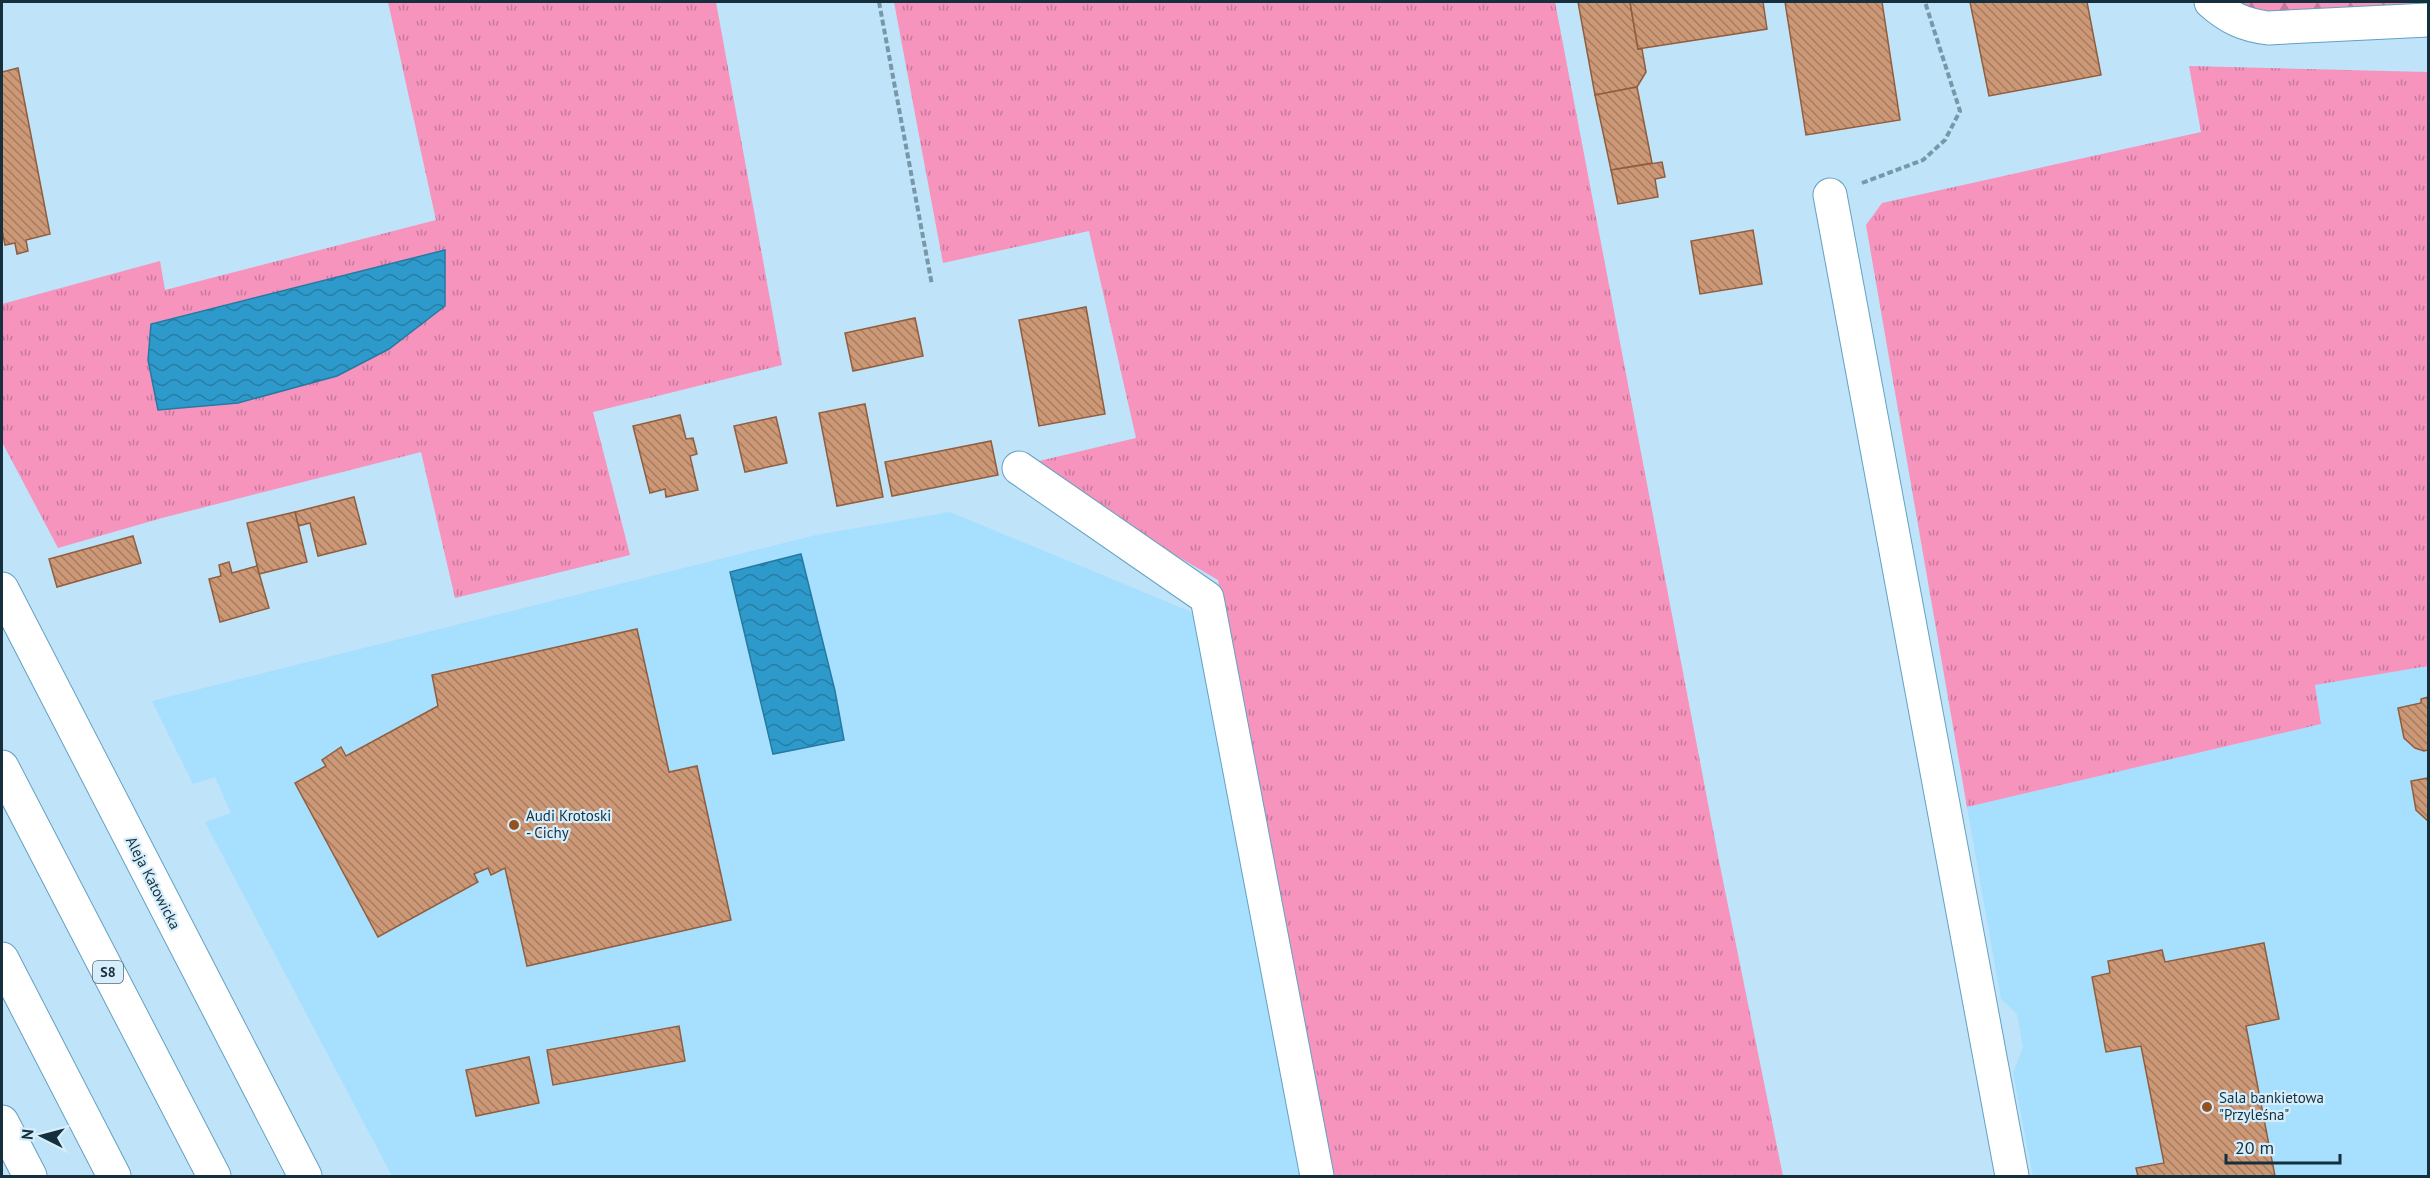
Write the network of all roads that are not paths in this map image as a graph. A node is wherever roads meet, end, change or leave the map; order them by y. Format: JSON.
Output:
{"nodes":[{"id":1,"x":2211,"y":2,"type":"edge"},
{"id":2,"x":2428,"y":20,"type":"edge"},
{"id":3,"x":1830,"y":195,"type":"road end"},
{"id":4,"x":1019,"y":468,"type":"dead end"},
{"id":5,"x":2,"y":589,"type":"edge"},
{"id":6,"x":2,"y":767,"type":"edge"},
{"id":7,"x":2,"y":959,"type":"edge"},
{"id":8,"x":2,"y":1122,"type":"edge"},
{"id":9,"x":30,"y":1176,"type":"edge"},
{"id":10,"x":114,"y":1176,"type":"edge"},
{"id":11,"x":214,"y":1176,"type":"edge"},
{"id":12,"x":305,"y":1176,"type":"edge"},
{"id":13,"x":1317,"y":1176,"type":"edge"},
{"id":14,"x":2012,"y":1176,"type":"edge"}],
"edges":[{"from":1,"to":2,"type":"main road"},
{"from":3,"to":14,"type":"main road"},
{"from":4,"to":13,"type":"main road"},
{"from":5,"to":12,"type":"main road","name":"Aleja Katowicka"},
{"from":6,"to":11,"type":"main road","number":"S8"},
{"from":7,"to":10,"type":"main road"},
{"from":8,"to":9,"type":"main road"}]}
